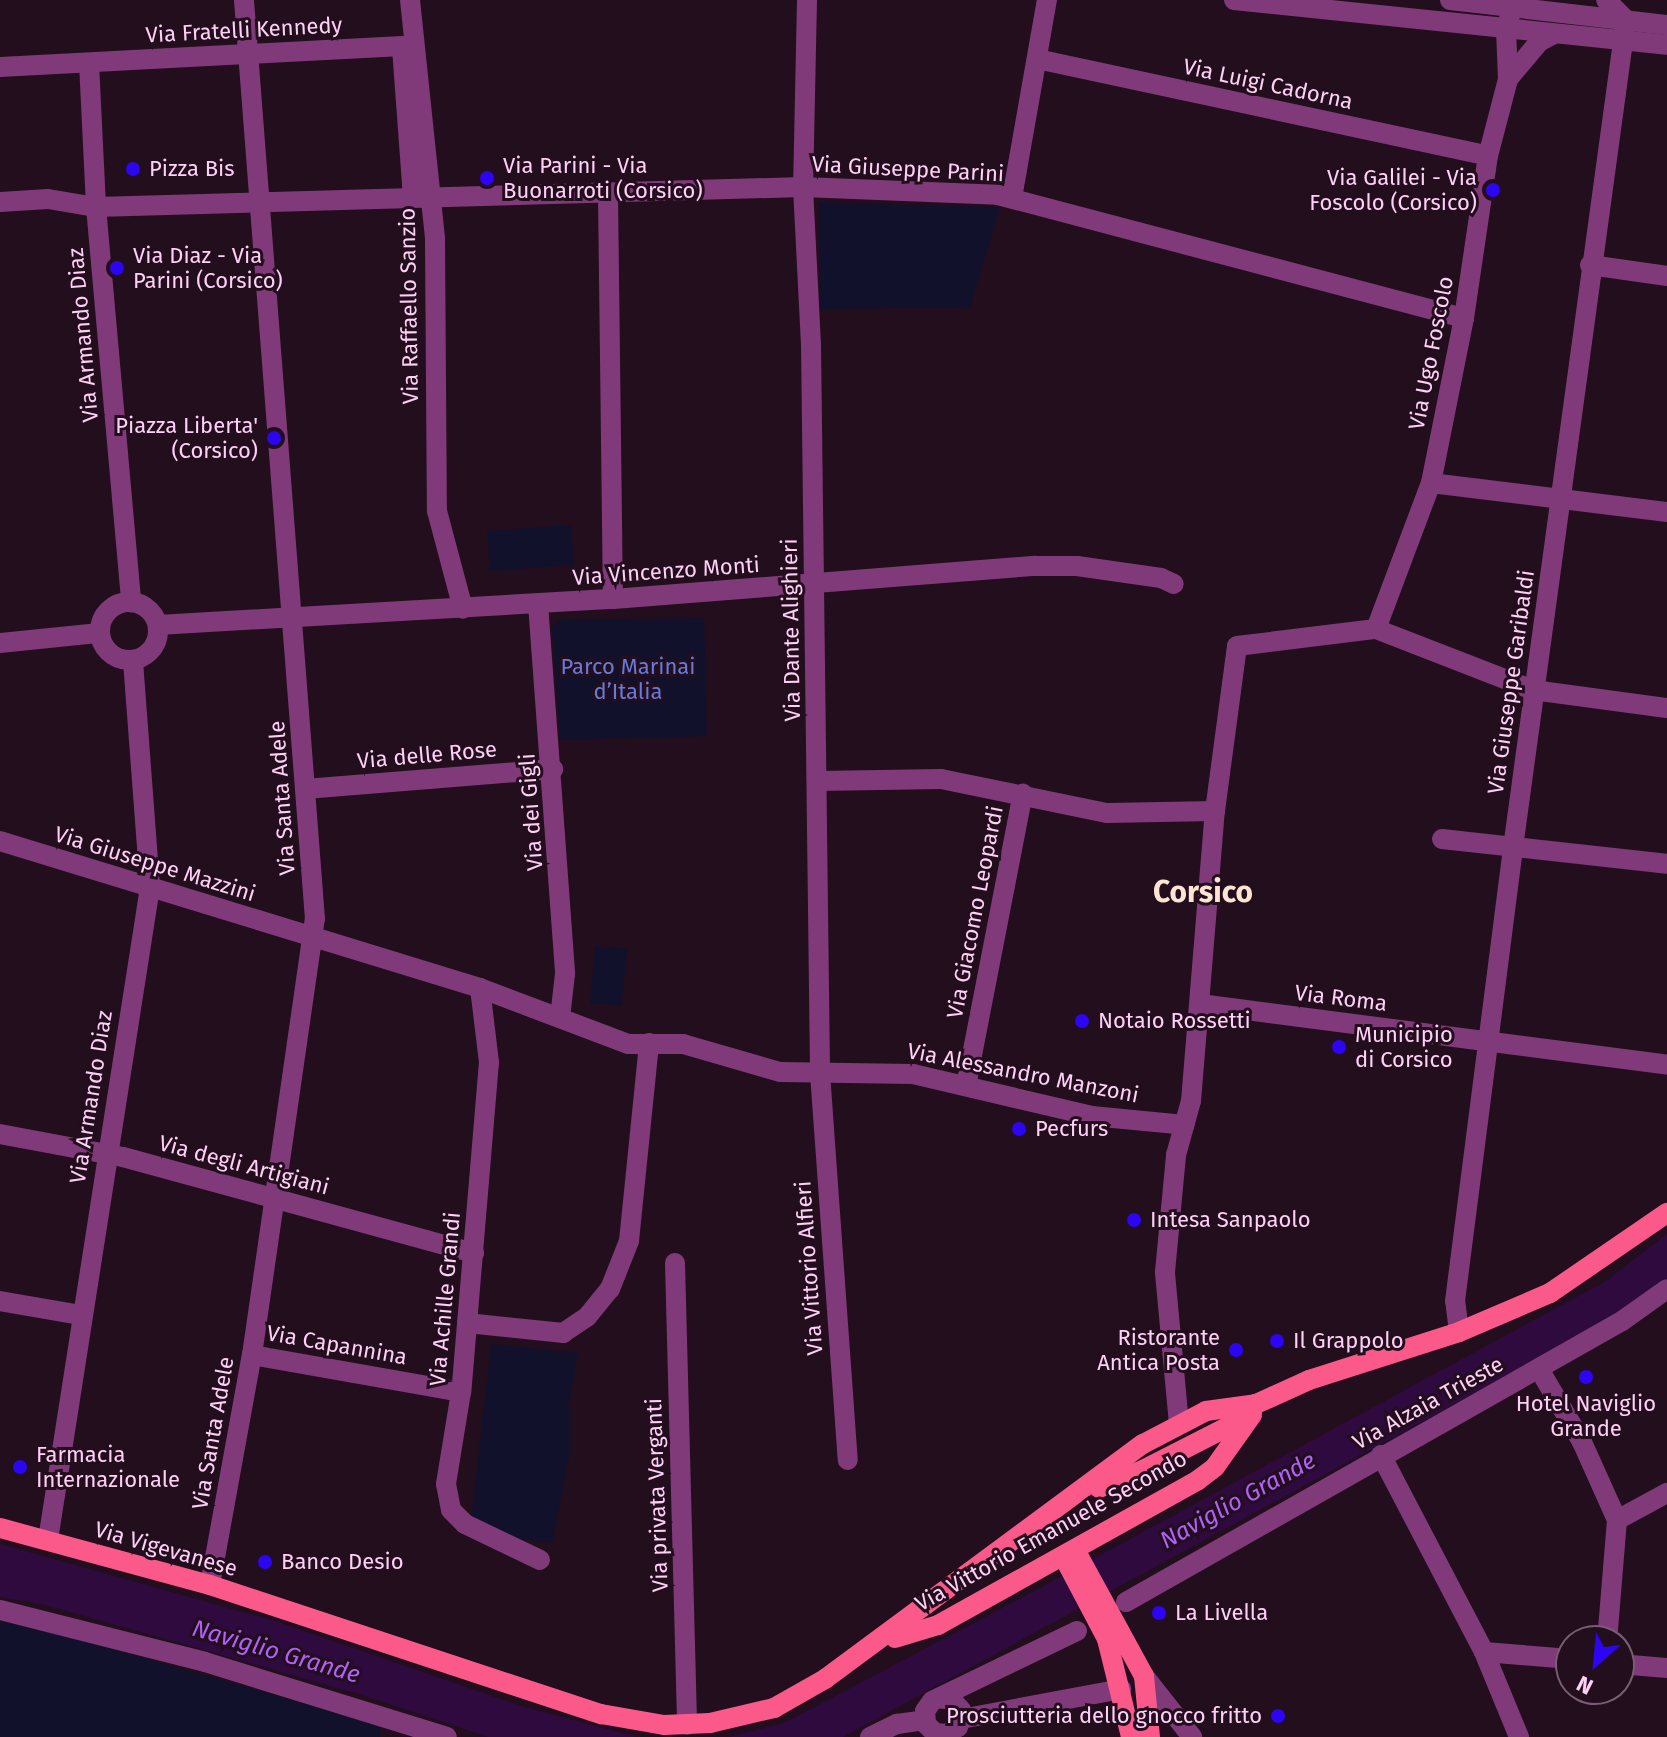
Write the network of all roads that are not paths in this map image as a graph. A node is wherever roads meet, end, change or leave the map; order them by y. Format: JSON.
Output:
{"nodes":[{"id":1,"x":244,"y":0,"type":"edge"},
{"id":2,"x":398,"y":0,"type":"edge"},
{"id":3,"x":410,"y":0,"type":"edge"},
{"id":4,"x":807,"y":0,"type":"edge"},
{"id":5,"x":1047,"y":0,"type":"edge"},
{"id":6,"x":1234,"y":0,"type":"edge"},
{"id":7,"x":1450,"y":0,"type":"edge"},
{"id":8,"x":1606,"y":0,"type":"edge"},
{"id":9,"x":1514,"y":4,"type":"edge"},
{"id":10,"x":1667,"y":25,"type":"edge"},
{"id":11,"x":1506,"y":30,"type":"junction"},
{"id":12,"x":1624,"y":30,"type":"junction"},
{"id":13,"x":1554,"y":34,"type":"junction"},
{"id":14,"x":1667,"y":45,"type":"edge"},
{"id":15,"x":402,"y":46,"type":"junction"},
{"id":16,"x":250,"y":52,"type":"junction"},
{"id":17,"x":1037,"y":59,"type":"junction"},
{"id":18,"x":89,"y":63,"type":"junction"},
{"id":19,"x":0,"y":67,"type":"edge"},
{"id":20,"x":1508,"y":79,"type":"junction"},
{"id":21,"x":1488,"y":156,"type":"junction"},
{"id":22,"x":803,"y":187,"type":"junction"},
{"id":23,"x":608,"y":194,"type":"junction"},
{"id":24,"x":422,"y":197,"type":"junction"},
{"id":25,"x":1012,"y":198,"type":"junction"},
{"id":26,"x":259,"y":200,"type":"junction"},
{"id":27,"x":0,"y":202,"type":"edge"},
{"id":28,"x":96,"y":207,"type":"junction"},
{"id":29,"x":1590,"y":265,"type":"junction"},
{"id":30,"x":1667,"y":276,"type":"edge"},
{"id":31,"x":1464,"y":318,"type":"junction"},
{"id":32,"x":1431,"y":483,"type":"junction"},
{"id":33,"x":1559,"y":498,"type":"junction"},
{"id":34,"x":1667,"y":512,"type":"edge"},
{"id":35,"x":1174,"y":584,"type":"dead end"},
{"id":36,"x":813,"y":585,"type":"junction"},
{"id":37,"x":613,"y":599,"type":"junction"},
{"id":38,"x":131,"y":602,"type":"junction"},
{"id":39,"x":538,"y":604,"type":"junction"},
{"id":40,"x":463,"y":609,"type":"junction"},
{"id":41,"x":292,"y":617,"type":"junction"},
{"id":42,"x":158,"y":625,"type":"junction"},
{"id":43,"x":1376,"y":629,"type":"junction"},
{"id":44,"x":99,"y":633,"type":"junction"},
{"id":45,"x":0,"y":643,"type":"edge"},
{"id":46,"x":133,"y":660,"type":"junction"},
{"id":47,"x":1533,"y":690,"type":"junction"},
{"id":48,"x":1667,"y":708,"type":"edge"},
{"id":49,"x":553,"y":769,"type":"junction"},
{"id":50,"x":818,"y":781,"type":"junction"},
{"id":51,"x":305,"y":789,"type":"junction"},
{"id":52,"x":1023,"y":794,"type":"junction"},
{"id":53,"x":1215,"y":811,"type":"junction"},
{"id":54,"x":1442,"y":839,"type":"dead end"},
{"id":55,"x":0,"y":841,"type":"edge"},
{"id":56,"x":1513,"y":848,"type":"junction"},
{"id":57,"x":1667,"y":864,"type":"edge"},
{"id":58,"x":150,"y":887,"type":"junction"},
{"id":59,"x":313,"y":937,"type":"junction"},
{"id":60,"x":480,"y":988,"type":"junction"},
{"id":61,"x":1200,"y":1004,"type":"junction"},
{"id":62,"x":560,"y":1018,"type":"junction"},
{"id":63,"x":1489,"y":1041,"type":"junction"},
{"id":64,"x":649,"y":1043,"type":"junction"},
{"id":65,"x":1667,"y":1065,"type":"edge"},
{"id":66,"x":820,"y":1073,"type":"junction"},
{"id":67,"x":966,"y":1086,"type":"junction"},
{"id":68,"x":1185,"y":1125,"type":"junction"},
{"id":69,"x":0,"y":1134,"type":"edge"},
{"id":70,"x":106,"y":1152,"type":"junction"},
{"id":71,"x":275,"y":1198,"type":"junction"},
{"id":72,"x":1667,"y":1213,"type":"edge"},
{"id":73,"x":474,"y":1253,"type":"junction"},
{"id":74,"x":675,"y":1263,"type":"dead end"},
{"id":75,"x":1667,"y":1289,"type":"edge"},
{"id":76,"x":0,"y":1301,"type":"edge"},
{"id":77,"x":80,"y":1315,"type":"junction"},
{"id":78,"x":467,"y":1323,"type":"junction"},
{"id":79,"x":1459,"y":1332,"type":"junction"},
{"id":80,"x":252,"y":1355,"type":"junction"},
{"id":81,"x":1539,"y":1369,"type":"junction"},
{"id":82,"x":461,"y":1392,"type":"junction"},
{"id":83,"x":1256,"y":1404,"type":"junction"},
{"id":84,"x":1179,"y":1424,"type":"junction"},
{"id":85,"x":1381,"y":1455,"type":"junction"},
{"id":86,"x":848,"y":1460,"type":"dead end"},
{"id":87,"x":1667,"y":1493,"type":"edge"},
{"id":88,"x":1075,"y":1498,"type":"junction"},
{"id":89,"x":1617,"y":1520,"type":"junction"},
{"id":90,"x":0,"y":1528,"type":"edge"},
{"id":91,"x":48,"y":1540,"type":"junction"},
{"id":92,"x":1071,"y":1557,"type":"junction"},
{"id":93,"x":540,"y":1560,"type":"dead end"},
{"id":94,"x":210,"y":1585,"type":"junction"},
{"id":95,"x":1126,"y":1602,"type":"dead end"},
{"id":96,"x":0,"y":1610,"type":"edge"},
{"id":97,"x":1608,"y":1625,"type":"edge"},
{"id":98,"x":1077,"y":1631,"type":"dead end"},
{"id":99,"x":1113,"y":1635,"type":"junction"},
{"id":100,"x":882,"y":1642,"type":"junction"},
{"id":101,"x":1484,"y":1652,"type":"junction"},
{"id":102,"x":1555,"y":1658,"type":"edge"},
{"id":103,"x":1635,"y":1665,"type":"edge"},
{"id":104,"x":1667,"y":1668,"type":"edge"},
{"id":105,"x":1144,"y":1676,"type":"junction"},
{"id":106,"x":500,"y":1681,"type":"joint"},
{"id":107,"x":1121,"y":1689,"type":"junction"},
{"id":108,"x":939,"y":1698,"type":"junction"},
{"id":109,"x":961,"y":1719,"type":"junction"},
{"id":110,"x":925,"y":1720,"type":"junction"},
{"id":111,"x":687,"y":1725,"type":"junction"},
{"id":112,"x":943,"y":1736,"type":"edge"},
{"id":113,"x":447,"y":1737,"type":"edge"},
{"id":114,"x":870,"y":1737,"type":"edge"},
{"id":115,"x":1131,"y":1737,"type":"edge"},
{"id":116,"x":1150,"y":1737,"type":"edge"},
{"id":117,"x":1192,"y":1737,"type":"edge"},
{"id":118,"x":1519,"y":1737,"type":"edge"}],
"edges":[{"from":1,"to":16,"type":"street","name":"Via Santa Adele"},
{"from":2,"to":15,"type":"street","name":"Via Raffaello Sanzio"},
{"from":3,"to":24,"type":"street","name":"Via Raffaello Sanzio"},
{"from":4,"to":22,"type":"street","name":"Via Dante Alighieri"},
{"from":5,"to":17,"type":"street"},
{"from":6,"to":11,"type":"street"},
{"from":7,"to":9,"type":"street"},
{"from":8,"to":12,"type":"street"},
{"from":9,"to":11,"type":"street","name":"Via Ugo Foscolo"},
{"from":9,"to":12,"type":"street"},
{"from":10,"to":12,"type":"street"},
{"from":11,"to":13,"type":"street"},
{"from":11,"to":20,"type":"street","name":"Via Ugo Foscolo"},
{"from":12,"to":13,"type":"street"},
{"from":12,"to":14,"type":"street"},
{"from":12,"to":29,"type":"street","name":"Via Giuseppe Garibaldi"},
{"from":13,"to":20,"type":"street","name":"Via Ugo Foscolo"},
{"from":15,"to":16,"type":"street","name":"Via Fratelli Kennedy"},
{"from":15,"to":24,"type":"street","name":"Via Raffaello Sanzio"},
{"from":16,"to":18,"type":"street","name":"Via Fratelli Kennedy"},
{"from":16,"to":26,"type":"street","name":"Via Santa Adele"},
{"from":17,"to":21,"type":"street","name":"Via Luigi Cadorna"},
{"from":17,"to":25,"type":"street"},
{"from":18,"to":19,"type":"street","name":"Via Fratelli Kennedy"},
{"from":18,"to":28,"type":"street","name":"Via Armando Diaz"},
{"from":20,"to":21,"type":"street","name":"Via Ugo Foscolo"},
{"from":21,"to":31,"type":"street","name":"Via Ugo Foscolo"},
{"from":22,"to":23,"type":"street","name":"Via Giuseppe Parini"},
{"from":22,"to":25,"type":"street","name":"Via Giuseppe Parini"},
{"from":22,"to":36,"type":"street","name":"Via Dante Alighieri"},
{"from":23,"to":24,"type":"street","name":"Via Giuseppe Parini"},
{"from":23,"to":37,"type":"street"},
{"from":24,"to":26,"type":"street","name":"Via Giuseppe Parini"},
{"from":24,"to":40,"type":"street","name":"Via Raffaello Sanzio"},
{"from":25,"to":31,"type":"street","name":"Via Giuseppe Parini"},
{"from":26,"to":28,"type":"street","name":"Via Giuseppe Parini"},
{"from":26,"to":41,"type":"street","name":"Via Santa Adele"},
{"from":27,"to":28,"type":"street","name":"Via Giuseppe Parini"},
{"from":28,"to":38,"type":"street","name":"Via Armando Diaz"},
{"from":29,"to":30,"type":"street"},
{"from":29,"to":33,"type":"street","name":"Via Giuseppe Garibaldi"},
{"from":31,"to":32,"type":"street","name":"Via Ugo Foscolo"},
{"from":32,"to":33,"type":"street"},
{"from":32,"to":43,"type":"street","name":"Via Ugo Foscolo"},
{"from":33,"to":34,"type":"street"},
{"from":33,"to":47,"type":"street","name":"Via Giuseppe Garibaldi"},
{"from":35,"to":36,"type":"street","name":"Via Vincenzo Monti"},
{"from":36,"to":37,"type":"street","name":"Via Vincenzo Monti"},
{"from":36,"to":50,"type":"street","name":"Via Dante Alighieri"},
{"from":37,"to":39,"type":"street","name":"Via Vincenzo Monti"},
{"from":38,"to":42,"type":"street"},
{"from":38,"to":44,"type":"street"},
{"from":39,"to":40,"type":"street","name":"Via Vincenzo Monti"},
{"from":39,"to":49,"type":"street","name":"Via dei Gigli"},
{"from":40,"to":41,"type":"street","name":"Via Vincenzo Monti"},
{"from":41,"to":42,"type":"street","name":"Via Vincenzo Monti"},
{"from":41,"to":51,"type":"street","name":"Via Santa Adele"},
{"from":42,"to":46,"type":"street"},
{"from":43,"to":47,"type":"street"},
{"from":43,"to":53,"type":"street"},
{"from":44,"to":45,"type":"street"},
{"from":44,"to":46,"type":"street"},
{"from":46,"to":58,"type":"street","name":"Via Armando Diaz"},
{"from":47,"to":48,"type":"street"},
{"from":47,"to":56,"type":"street","name":"Via Giuseppe Garibaldi"},
{"from":49,"to":51,"type":"street","name":"Via delle Rose"},
{"from":49,"to":62,"type":"street","name":"Via dei Gigli"},
{"from":50,"to":52,"type":"street"},
{"from":50,"to":66,"type":"street","name":"Via Dante Alighieri"},
{"from":51,"to":59,"type":"street","name":"Via Santa Adele"},
{"from":52,"to":53,"type":"street"},
{"from":52,"to":67,"type":"street","name":"Via Giacomo Leopardi"},
{"from":53,"to":61,"type":"street"},
{"from":54,"to":56,"type":"street"},
{"from":55,"to":58,"type":"street","name":"Via Giuseppe Mazzini"},
{"from":56,"to":57,"type":"street"},
{"from":56,"to":63,"type":"street","name":"Via Giuseppe Garibaldi"},
{"from":58,"to":59,"type":"street","name":"Via Giuseppe Mazzini"},
{"from":58,"to":70,"type":"street","name":"Via Armando Diaz"},
{"from":59,"to":60,"type":"street","name":"Via Giuseppe Mazzini"},
{"from":59,"to":71,"type":"street","name":"Via Santa Adele"},
{"from":60,"to":62,"type":"street","name":"Via Alessandro Manzoni"},
{"from":60,"to":73,"type":"street","name":"Via Achille Grandi"},
{"from":61,"to":63,"type":"street","name":"Via Roma"},
{"from":61,"to":68,"type":"street"},
{"from":62,"to":64,"type":"street","name":"Via Alessandro Manzoni"},
{"from":63,"to":65,"type":"street","name":"Via Roma"},
{"from":63,"to":79,"type":"street","name":"Via Giuseppe Garibaldi"},
{"from":64,"to":66,"type":"street","name":"Via Alessandro Manzoni"},
{"from":64,"to":78,"type":"street"},
{"from":66,"to":67,"type":"street","name":"Via Alessandro Manzoni"},
{"from":66,"to":86,"type":"street","name":"Via Vittorio Alfieri"},
{"from":67,"to":68,"type":"street","name":"Via Alessandro Manzoni"},
{"from":68,"to":84,"type":"street"},
{"from":69,"to":70,"type":"street","name":"Via degli Artigiani"},
{"from":70,"to":71,"type":"street","name":"Via degli Artigiani"},
{"from":70,"to":77,"type":"street","name":"Via Armando Diaz"},
{"from":71,"to":73,"type":"street","name":"Via degli Artigiani"},
{"from":71,"to":80,"type":"street","name":"Via Santa Adele"},
{"from":72,"to":79,"type":"main road","name":"Via Vittorio Emanuele Secondo"},
{"from":73,"to":78,"type":"street","name":"Via Achille Grandi"},
{"from":74,"to":111,"type":"street","name":"Via privata Verganti"},
{"from":75,"to":81,"type":"street","name":"Via Alzaia Trieste"},
{"from":76,"to":77,"type":"street"},
{"from":77,"to":91,"type":"street","name":"Via Armando Diaz"},
{"from":78,"to":82,"type":"street","name":"Via Achille Grandi"},
{"from":79,"to":83,"type":"main road","name":"Via Vittorio Emanuele Secondo"},
{"from":80,"to":82,"type":"street","name":"Via Capannina"},
{"from":80,"to":94,"type":"street","name":"Via Santa Adele"},
{"from":81,"to":85,"type":"street","name":"Via Alzaia Trieste"},
{"from":81,"to":89,"type":"street"},
{"from":82,"to":93,"type":"street","name":"Via Achille Grandi"},
{"from":83,"to":84,"type":"main road","name":"Via Vittorio Emanuele Secondo"},
{"from":83,"to":88,"type":"main road","name":"Via Vittorio Emanuele Secondo"},
{"from":83,"to":92,"type":"main road","name":"Via Vittorio Emanuele Secondo"},
{"from":84,"to":88,"type":"main road","name":"Via Vittorio Emanuele Secondo"},
{"from":85,"to":95,"type":"street","name":"Via Alzaia Trieste"},
{"from":85,"to":101,"type":"street"},
{"from":87,"to":89,"type":"street"},
{"from":88,"to":100,"type":"main road","name":"Via Vittorio Emanuele Secondo"},
{"from":89,"to":97,"type":"street"},
{"from":90,"to":91,"type":"main road","name":"Via Vigevanese"},
{"from":91,"to":94,"type":"main road","name":"Via Vigevanese"},
{"from":92,"to":99,"type":"main road","bridge":true},
{"from":92,"to":100,"type":"main road","name":"Via Vittorio Emanuele Secondo"},
{"from":94,"to":106,"type":"main road","name":"Via Vigevanese"},
{"from":96,"to":113,"type":"street"},
{"from":98,"to":108,"type":"street"},
{"from":99,"to":105,"type":"main road"},
{"from":99,"to":107,"type":"main road"},
{"from":100,"to":111,"type":"main road","name":"Via Vittorio Emanuele Secondo"},
{"from":101,"to":102,"type":"street"},
{"from":101,"to":118,"type":"street"},
{"from":103,"to":104,"type":"street"},
{"from":105,"to":116,"type":"main road"},
{"from":105,"to":117,"type":"street"},
{"from":106,"to":111,"type":"main road","name":"Via Vittorio Emanuele Secondo"},
{"from":107,"to":109,"type":"street"},
{"from":107,"to":115,"type":"main road"},
{"from":108,"to":109,"type":"street"},
{"from":108,"to":110,"type":"street"},
{"from":109,"to":112,"type":"street"},
{"from":110,"to":112,"type":"street"},
{"from":110,"to":114,"type":"street"}]}
